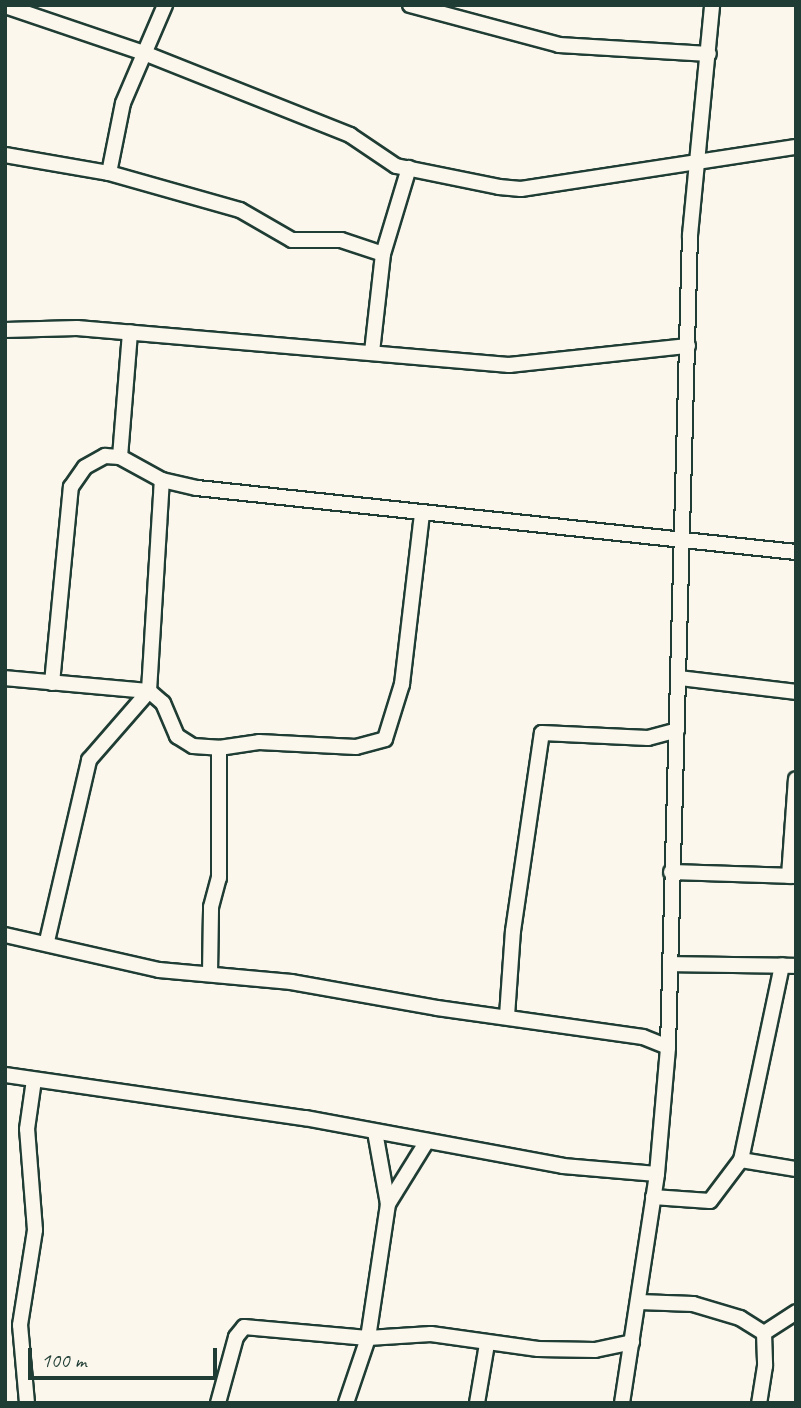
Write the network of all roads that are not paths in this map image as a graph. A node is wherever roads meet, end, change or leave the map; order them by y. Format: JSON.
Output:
{"nodes":[{"id":1,"x":165,"y":5,"type":"edge"},
{"id":2,"x":410,"y":5,"type":"edge"},
{"id":3,"x":712,"y":5,"type":"edge"},
{"id":4,"x":5,"y":6,"type":"edge"},
{"id":5,"x":144,"y":53,"type":"junction"},
{"id":6,"x":709,"y":54,"type":"junction"},
{"id":7,"x":796,"y":147,"type":"edge"},
{"id":8,"x":5,"y":155,"type":"edge"},
{"id":9,"x":695,"y":161,"type":"junction"},
{"id":10,"x":409,"y":168,"type":"junction"},
{"id":11,"x":109,"y":173,"type":"junction"},
{"id":12,"x":383,"y":254,"type":"junction"},
{"id":13,"x":5,"y":330,"type":"edge"},
{"id":14,"x":130,"y":332,"type":"junction"},
{"id":15,"x":688,"y":346,"type":"junction"},
{"id":16,"x":372,"y":352,"type":"junction"},
{"id":17,"x":121,"y":457,"type":"junction"},
{"id":18,"x":162,"y":480,"type":"junction"},
{"id":19,"x":422,"y":513,"type":"junction"},
{"id":20,"x":685,"y":542,"type":"junction"},
{"id":21,"x":796,"y":552,"type":"edge"},
{"id":22,"x":5,"y":678,"type":"edge"},
{"id":23,"x":679,"y":678,"type":"junction"},
{"id":24,"x":52,"y":683,"type":"junction"},
{"id":25,"x":149,"y":691,"type":"junction"},
{"id":26,"x":796,"y":692,"type":"edge"},
{"id":27,"x":677,"y":730,"type":"junction"},
{"id":28,"x":219,"y":748,"type":"junction"},
{"id":29,"x":796,"y":779,"type":"edge"},
{"id":30,"x":671,"y":872,"type":"junction"},
{"id":31,"x":792,"y":876,"type":"edge"},
{"id":32,"x":5,"y":935,"type":"edge"},
{"id":33,"x":47,"y":941,"type":"junction"},
{"id":34,"x":670,"y":964,"type":"junction"},
{"id":35,"x":789,"y":965,"type":"edge"},
{"id":36,"x":210,"y":974,"type":"junction"},
{"id":37,"x":507,"y":1016,"type":"junction"},
{"id":38,"x":668,"y":1047,"type":"junction"},
{"id":39,"x":5,"y":1075,"type":"edge"},
{"id":40,"x":34,"y":1080,"type":"junction"},
{"id":41,"x":375,"y":1132,"type":"junction"},
{"id":42,"x":427,"y":1141,"type":"junction"},
{"id":43,"x":741,"y":1160,"type":"junction"},
{"id":44,"x":796,"y":1169,"type":"edge"},
{"id":45,"x":657,"y":1174,"type":"junction"},
{"id":46,"x":653,"y":1197,"type":"junction"},
{"id":47,"x":388,"y":1204,"type":"junction"},
{"id":48,"x":639,"y":1302,"type":"junction"},
{"id":49,"x":796,"y":1312,"type":"edge"},
{"id":50,"x":764,"y":1332,"type":"junction"},
{"id":51,"x":368,"y":1338,"type":"junction"},
{"id":52,"x":632,"y":1342,"type":"junction"},
{"id":53,"x":486,"y":1344,"type":"junction"},
{"id":54,"x":27,"y":1403,"type":"edge"},
{"id":55,"x":218,"y":1403,"type":"edge"},
{"id":56,"x":346,"y":1403,"type":"edge"},
{"id":57,"x":477,"y":1403,"type":"edge"},
{"id":58,"x":622,"y":1403,"type":"edge"},
{"id":59,"x":760,"y":1403,"type":"edge"}],
"edges":[{"from":1,"to":5,"type":"street"},
{"from":2,"to":6,"type":"street"},
{"from":3,"to":6,"type":"street"},
{"from":4,"to":5,"type":"street"},
{"from":5,"to":10,"type":"street"},
{"from":5,"to":11,"type":"street"},
{"from":6,"to":9,"type":"street"},
{"from":7,"to":9,"type":"street"},
{"from":8,"to":11,"type":"street"},
{"from":9,"to":10,"type":"street"},
{"from":9,"to":15,"type":"street"},
{"from":10,"to":12,"type":"street"},
{"from":11,"to":12,"type":"street"},
{"from":12,"to":16,"type":"street"},
{"from":13,"to":14,"type":"street"},
{"from":14,"to":16,"type":"street"},
{"from":14,"to":17,"type":"street"},
{"from":15,"to":16,"type":"street"},
{"from":15,"to":20,"type":"street"},
{"from":17,"to":18,"type":"street"},
{"from":17,"to":24,"type":"street"},
{"from":18,"to":19,"type":"street"},
{"from":18,"to":25,"type":"street"},
{"from":19,"to":20,"type":"street"},
{"from":19,"to":28,"type":"street"},
{"from":20,"to":21,"type":"street"},
{"from":20,"to":23,"type":"street"},
{"from":22,"to":24,"type":"street"},
{"from":23,"to":26,"type":"street"},
{"from":23,"to":27,"type":"street"},
{"from":24,"to":25,"type":"street"},
{"from":25,"to":28,"type":"street"},
{"from":25,"to":33,"type":"street"},
{"from":27,"to":30,"type":"street"},
{"from":27,"to":37,"type":"street"},
{"from":28,"to":36,"type":"street"},
{"from":29,"to":31,"type":"street"},
{"from":30,"to":31,"type":"street"},
{"from":30,"to":34,"type":"street"},
{"from":32,"to":33,"type":"street"},
{"from":33,"to":36,"type":"street"},
{"from":34,"to":35,"type":"street"},
{"from":34,"to":38,"type":"street"},
{"from":35,"to":43,"type":"street"},
{"from":36,"to":37,"type":"street"},
{"from":37,"to":38,"type":"street"},
{"from":38,"to":45,"type":"street"},
{"from":39,"to":40,"type":"street"},
{"from":40,"to":41,"type":"street"},
{"from":40,"to":54,"type":"street"},
{"from":41,"to":42,"type":"street"},
{"from":41,"to":47,"type":"street"},
{"from":42,"to":45,"type":"street"},
{"from":42,"to":47,"type":"street"},
{"from":43,"to":44,"type":"street"},
{"from":43,"to":46,"type":"street"},
{"from":45,"to":46,"type":"street"},
{"from":46,"to":48,"type":"street"},
{"from":47,"to":51,"type":"street"},
{"from":48,"to":50,"type":"street"},
{"from":48,"to":52,"type":"street"},
{"from":49,"to":50,"type":"street"},
{"from":50,"to":59,"type":"street"},
{"from":51,"to":53,"type":"street"},
{"from":51,"to":55,"type":"street"},
{"from":51,"to":56,"type":"street"},
{"from":52,"to":53,"type":"street"},
{"from":52,"to":58,"type":"street"},
{"from":53,"to":57,"type":"street"}]}
